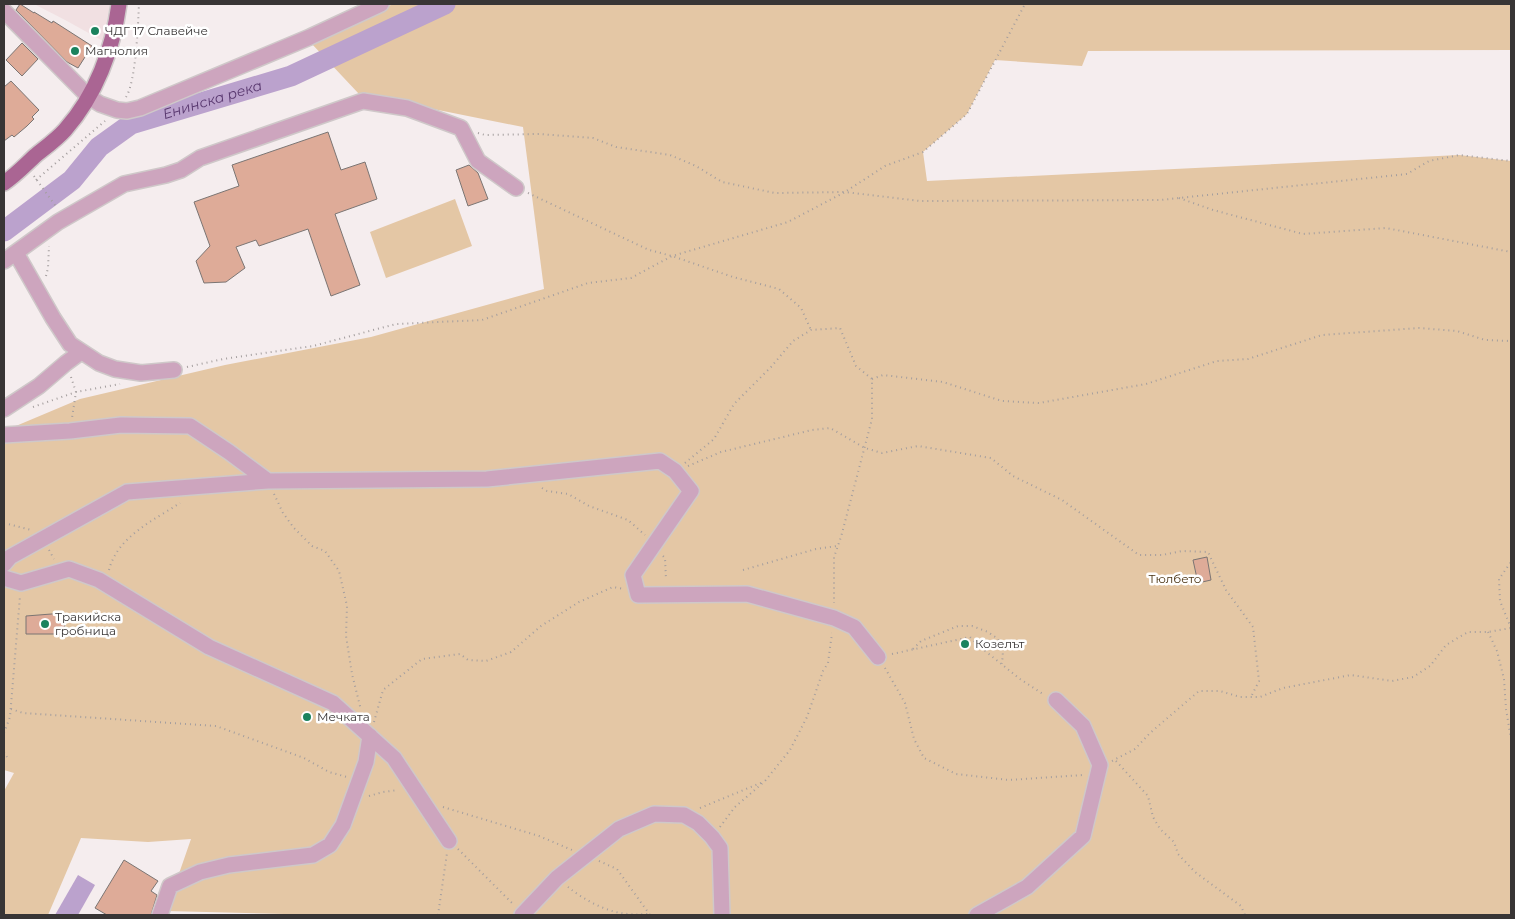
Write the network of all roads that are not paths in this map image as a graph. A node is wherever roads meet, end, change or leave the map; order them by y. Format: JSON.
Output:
{"nodes":[{"id":1,"x":119,"y":4,"type":"edge"},
{"id":2,"x":381,"y":4,"type":"edge"},
{"id":3,"x":353,"y":10,"type":"edge"},
{"id":4,"x":4,"y":11,"type":"edge"},
{"id":5,"x":89,"y":97,"type":"junction"},
{"id":6,"x":4,"y":183,"type":"edge"},
{"id":7,"x":516,"y":188,"type":"road end"},
{"id":8,"x":10,"y":257,"type":"edge"},
{"id":9,"x":81,"y":352,"type":"junction"},
{"id":10,"x":174,"y":370,"type":"road end"},
{"id":11,"x":4,"y":410,"type":"edge"},
{"id":12,"x":4,"y":435,"type":"edge"},
{"id":13,"x":268,"y":482,"type":"junction"},
{"id":14,"x":46,"y":538,"type":"junction"},
{"id":15,"x":4,"y":556,"type":"edge"},
{"id":16,"x":4,"y":564,"type":"edge"},
{"id":17,"x":4,"y":578,"type":"edge"},
{"id":18,"x":878,"y":657,"type":"road end"},
{"id":19,"x":1056,"y":700,"type":"road end"},
{"id":20,"x":368,"y":734,"type":"junction"},
{"id":21,"x":449,"y":841,"type":"road end"},
{"id":22,"x":523,"y":914,"type":"edge"},
{"id":23,"x":160,"y":915,"type":"edge"},
{"id":24,"x":722,"y":915,"type":"edge"},
{"id":25,"x":977,"y":915,"type":"edge"}],
"edges":[{"from":1,"to":5,"type":"main road"},
{"from":2,"to":3,"type":"street"},
{"from":3,"to":5,"type":"street"},
{"from":4,"to":5,"type":"street"},
{"from":5,"to":6,"type":"main road"},
{"from":7,"to":8,"type":"street"},
{"from":8,"to":9,"type":"street"},
{"from":9,"to":10,"type":"street"},
{"from":9,"to":11,"type":"street"},
{"from":12,"to":13,"type":"street"},
{"from":13,"to":14,"type":"street"},
{"from":13,"to":18,"type":"street"},
{"from":14,"to":15,"type":"street"},
{"from":14,"to":16,"type":"street"},
{"from":17,"to":20,"type":"street"},
{"from":19,"to":25,"type":"street"},
{"from":20,"to":21,"type":"street"},
{"from":20,"to":23,"type":"street"},
{"from":22,"to":24,"type":"street"}]}
